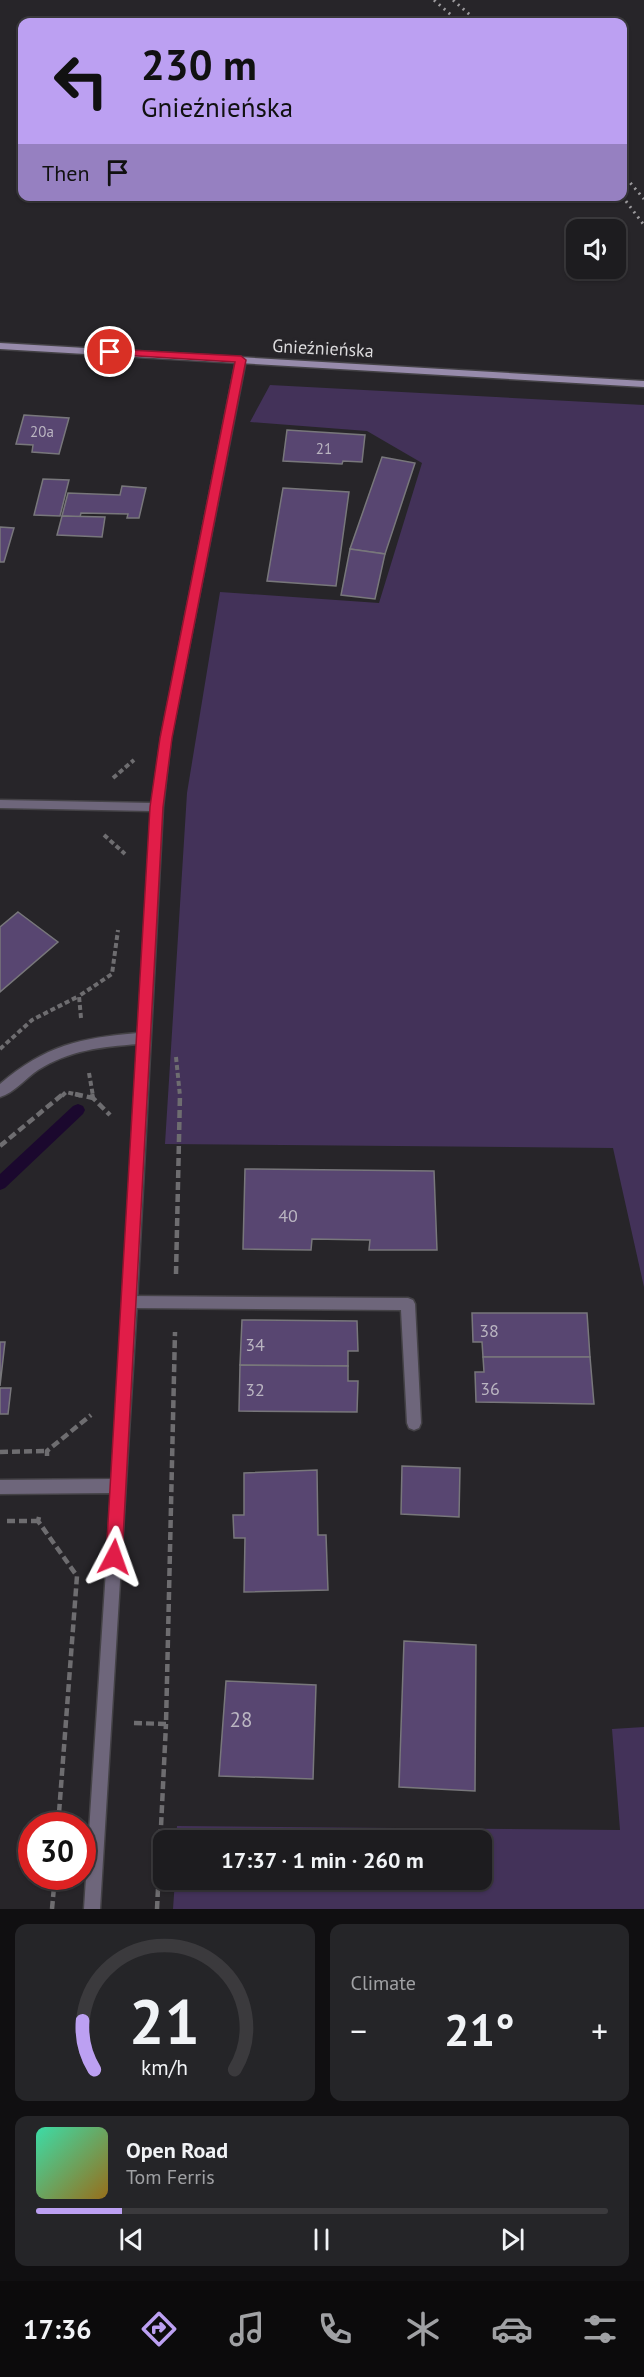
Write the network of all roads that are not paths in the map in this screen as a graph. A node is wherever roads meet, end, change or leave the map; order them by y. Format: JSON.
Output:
{"nodes":[{"id":1,"x":0,"y":346,"type":"edge"},
{"id":2,"x":241,"y":360,"type":"junction"},
{"id":3,"x":644,"y":384,"type":"edge"},
{"id":4,"x":0,"y":804,"type":"edge"},
{"id":5,"x":157,"y":807,"type":"junction"},
{"id":6,"x":143,"y":1038,"type":"junction"},
{"id":7,"x":0,"y":1092,"type":"edge"},
{"id":8,"x":130,"y":1302,"type":"junction"},
{"id":9,"x":414,"y":1423,"type":"dead end"},
{"id":10,"x":0,"y":1486,"type":"edge"},
{"id":11,"x":118,"y":1486,"type":"junction"},
{"id":12,"x":92,"y":1909,"type":"edge"}],
"edges":[{"from":1,"to":2,"type":"street","name":"Gnieźnieńska"},
{"from":2,"to":3,"type":"street","name":"Gnieźnieńska"},
{"from":2,"to":5,"type":"street"},
{"from":4,"to":5,"type":"street"},
{"from":5,"to":6,"type":"street"},
{"from":6,"to":7,"type":"street"},
{"from":6,"to":8,"type":"street"},
{"from":8,"to":9,"type":"street"},
{"from":8,"to":11,"type":"street"},
{"from":10,"to":11,"type":"street"},
{"from":11,"to":12,"type":"street"}]}
